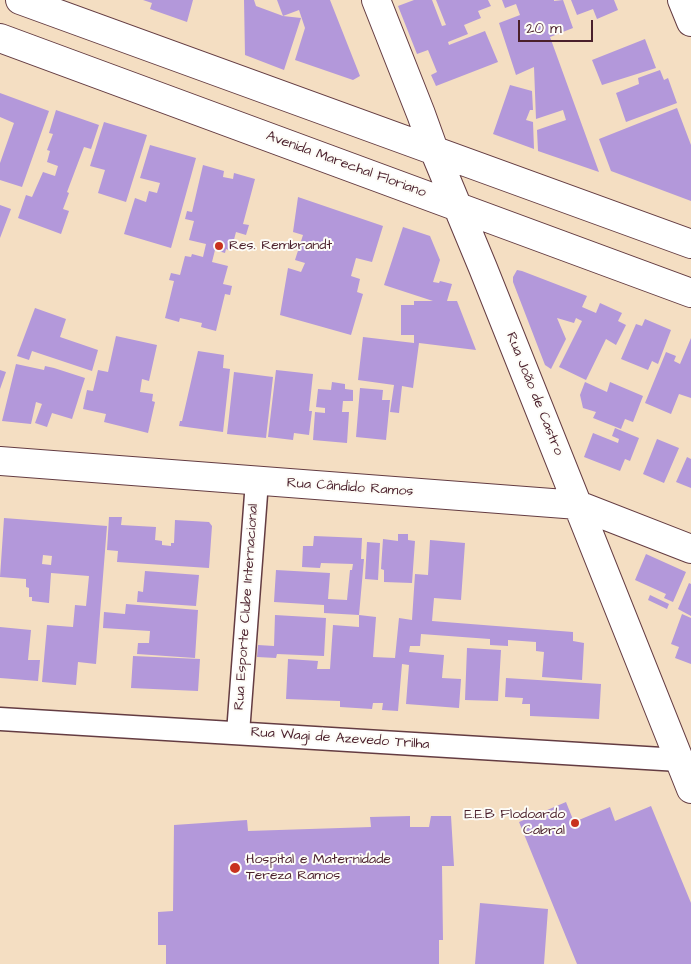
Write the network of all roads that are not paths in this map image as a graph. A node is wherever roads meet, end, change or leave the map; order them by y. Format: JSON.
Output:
{"nodes":[{"id":1,"x":20,"y":0,"type":"edge"},
{"id":2,"x":376,"y":0,"type":"edge"},
{"id":3,"x":682,"y":0,"type":"edge"},
{"id":4,"x":691,"y":22,"type":"edge"},
{"id":5,"x":0,"y":38,"type":"edge"},
{"id":6,"x":434,"y":150,"type":"junction"},
{"id":7,"x":458,"y":207,"type":"junction"},
{"id":8,"x":691,"y":244,"type":"edge"},
{"id":9,"x":691,"y":293,"type":"edge"},
{"id":10,"x":0,"y":461,"type":"edge"},
{"id":11,"x":257,"y":481,"type":"junction"},
{"id":12,"x":578,"y":505,"type":"junction"},
{"id":13,"x":691,"y":549,"type":"edge"},
{"id":14,"x":0,"y":719,"type":"edge"},
{"id":15,"x":238,"y":733,"type":"junction"},
{"id":16,"x":679,"y":760,"type":"junction"},
{"id":17,"x":691,"y":789,"type":"edge"}],
"edges":[{"from":1,"to":6,"type":"main road"},
{"from":2,"to":6,"type":"main road","name":"Rua João de Castro"},
{"from":3,"to":4,"type":"main road"},
{"from":5,"to":7,"type":"main road","name":"Avenida Marechal Floriano"},
{"from":6,"to":7,"type":"main road","name":"Rua João de Castro"},
{"from":6,"to":8,"type":"main road"},
{"from":7,"to":9,"type":"main road","name":"Avenida Marechal Floriano"},
{"from":7,"to":12,"type":"main road","name":"Rua João de Castro"},
{"from":10,"to":11,"type":"main road","name":"Rua Cândido Ramos"},
{"from":11,"to":12,"type":"main road","name":"Rua Cândido Ramos"},
{"from":11,"to":15,"type":"street","name":"Rua Esporte Clube Internacional"},
{"from":12,"to":13,"type":"main road","name":"Rua Cândido Ramos"},
{"from":12,"to":16,"type":"main road","name":"Rua João de Castro"},
{"from":14,"to":15,"type":"street","name":"Rua Wagi de Azevedo Trilha"},
{"from":15,"to":16,"type":"street","name":"Rua Wagi de Azevedo Trilha"},
{"from":16,"to":17,"type":"main road","name":"Rua João de Castro"}]}
